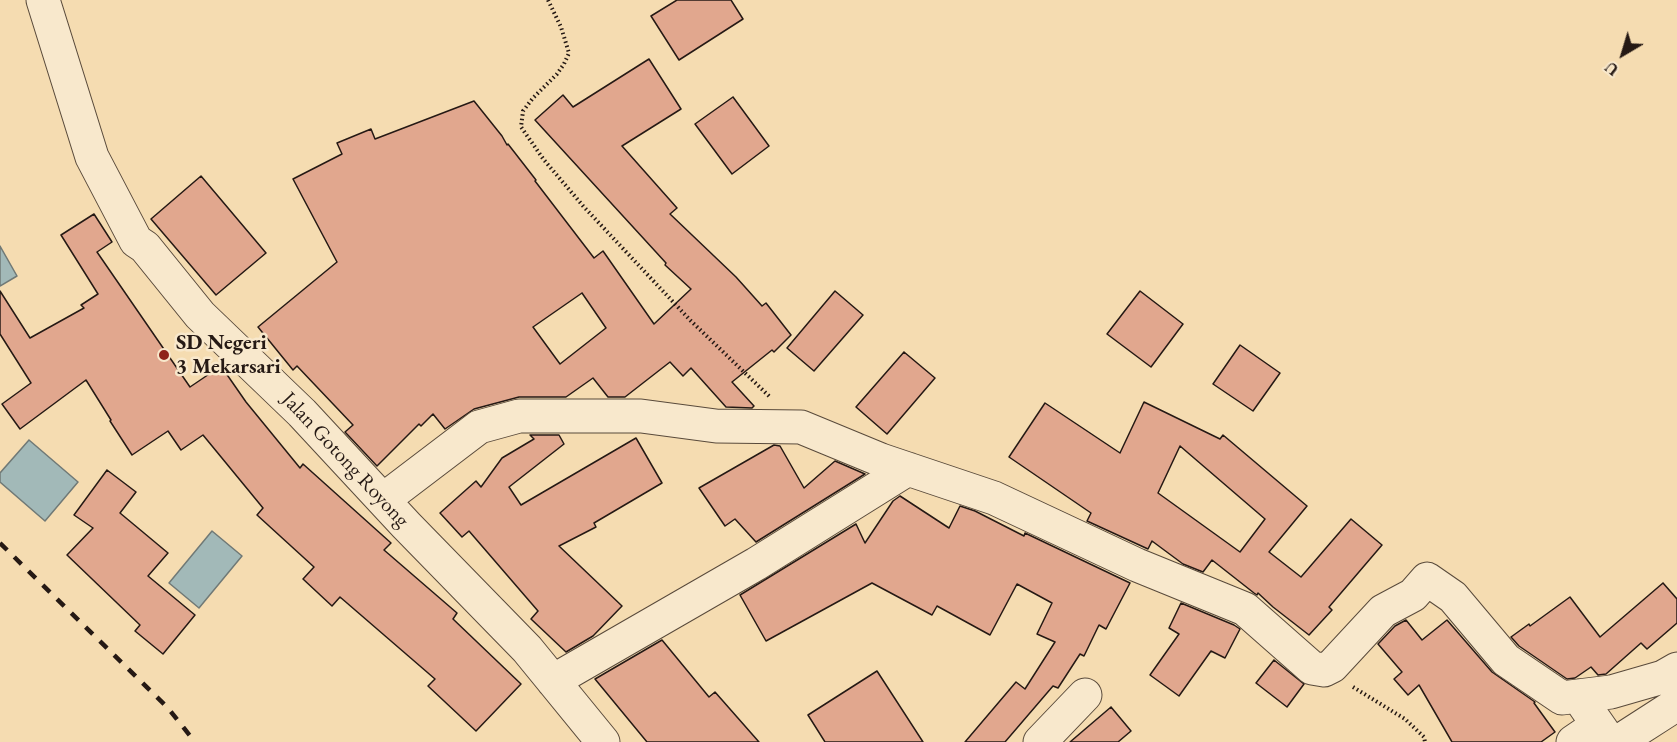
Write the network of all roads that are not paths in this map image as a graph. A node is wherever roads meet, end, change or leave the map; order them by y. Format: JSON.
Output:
{"nodes":[{"id":1,"x":43,"y":0,"type":"edge"},
{"id":2,"x":908,"y":469,"type":"junction"},
{"id":3,"x":384,"y":500,"type":"junction"},
{"id":4,"x":1677,"y":669,"type":"edge"},
{"id":5,"x":553,"y":681,"type":"junction"},
{"id":6,"x":1085,"y":695,"type":"dead end"},
{"id":7,"x":1578,"y":696,"type":"junction"},
{"id":8,"x":1677,"y":704,"type":"edge"},
{"id":9,"x":1600,"y":738,"type":"edge"},
{"id":10,"x":603,"y":742,"type":"edge"},
{"id":11,"x":1040,"y":742,"type":"edge"}],
"edges":[{"from":1,"to":3,"type":"street","name":"Jalan Gotong Royong"},
{"from":2,"to":3,"type":"street"},
{"from":2,"to":5,"type":"street"},
{"from":2,"to":7,"type":"street"},
{"from":3,"to":5,"type":"street","name":"Jalan Gotong Royong"},
{"from":4,"to":7,"type":"street"},
{"from":5,"to":10,"type":"street","name":"Jalan Gotong Royong"},
{"from":6,"to":11,"type":"street"},
{"from":7,"to":9,"type":"street"},
{"from":8,"to":9,"type":"street"}]}
